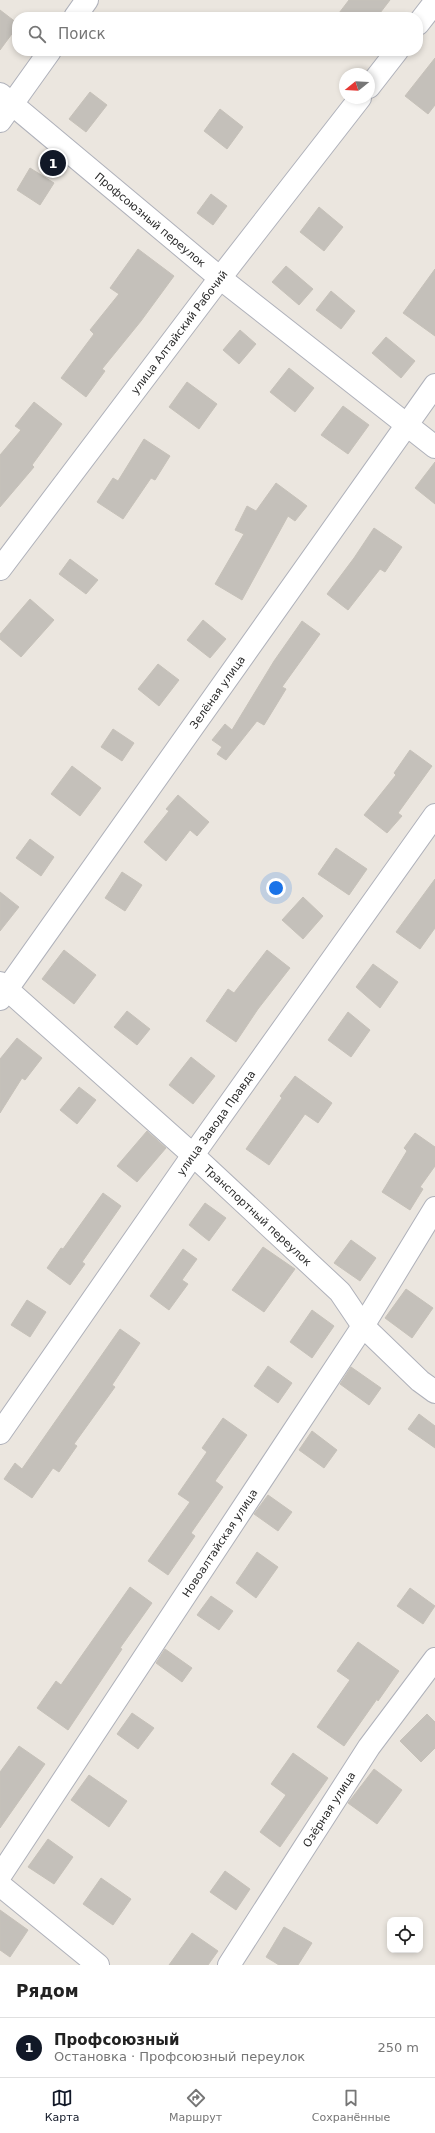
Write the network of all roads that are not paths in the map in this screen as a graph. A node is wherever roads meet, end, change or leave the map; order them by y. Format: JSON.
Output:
{"nodes":[{"id":1,"x":87,"y":0,"type":"edge"},
{"id":2,"x":435,"y":2,"type":"edge"},
{"id":3,"x":79,"y":12,"type":"edge"},
{"id":4,"x":423,"y":18,"type":"edge"},
{"id":5,"x":46,"y":56,"type":"edge"},
{"id":6,"x":393,"y":56,"type":"edge"},
{"id":7,"x":375,"y":79,"type":"edge"},
{"id":8,"x":355,"y":104,"type":"edge"},
{"id":9,"x":4,"y":106,"type":"edge"},
{"id":10,"x":220,"y":278,"type":"junction"},
{"id":11,"x":435,"y":385,"type":"edge"},
{"id":12,"x":406,"y":424,"type":"junction"},
{"id":13,"x":435,"y":447,"type":"edge"},
{"id":14,"x":0,"y":569,"type":"edge"},
{"id":15,"x":435,"y":815,"type":"edge"},
{"id":16,"x":3,"y":990,"type":"edge"},
{"id":17,"x":193,"y":1155,"type":"junction"},
{"id":18,"x":435,"y":1208,"type":"edge"},
{"id":19,"x":363,"y":1326,"type":"junction"},
{"id":20,"x":435,"y":1392,"type":"edge"},
{"id":21,"x":0,"y":1433,"type":"edge"},
{"id":22,"x":435,"y":1659,"type":"edge"},
{"id":23,"x":0,"y":1876,"type":"edge"},
{"id":24,"x":0,"y":1885,"type":"edge"},
{"id":25,"x":98,"y":1965,"type":"edge"},
{"id":26,"x":229,"y":1965,"type":"edge"}],
"edges":[{"from":1,"to":3,"type":"street"},
{"from":2,"to":4,"type":"street"},
{"from":5,"to":9,"type":"street"},
{"from":6,"to":7,"type":"street"},
{"from":8,"to":10,"type":"street","name":"улица Алтайский Рабочий"},
{"from":9,"to":10,"type":"street","name":"Профсоюзный переулок"},
{"from":10,"to":12,"type":"street","name":"Профсоюзный переулок"},
{"from":10,"to":14,"type":"street","name":"улица Алтайский Рабочий"},
{"from":11,"to":12,"type":"street","name":"Зелёная улица"},
{"from":12,"to":13,"type":"street","name":"Профсоюзный переулок"},
{"from":12,"to":16,"type":"street","name":"Зелёная улица"},
{"from":15,"to":17,"type":"street","name":"улица Завода Правда"},
{"from":16,"to":17,"type":"street","name":"Транспортный переулок"},
{"from":17,"to":19,"type":"street","name":"Транспортный переулок"},
{"from":17,"to":21,"type":"street","name":"улица Завода Правда"},
{"from":18,"to":19,"type":"street","name":"Новоалтайская улица"},
{"from":19,"to":20,"type":"street","name":"Транспортный переулок"},
{"from":19,"to":23,"type":"street","name":"Новоалтайская улица"},
{"from":22,"to":26,"type":"street","name":"Озёрная улица"},
{"from":24,"to":25,"type":"street"}]}
